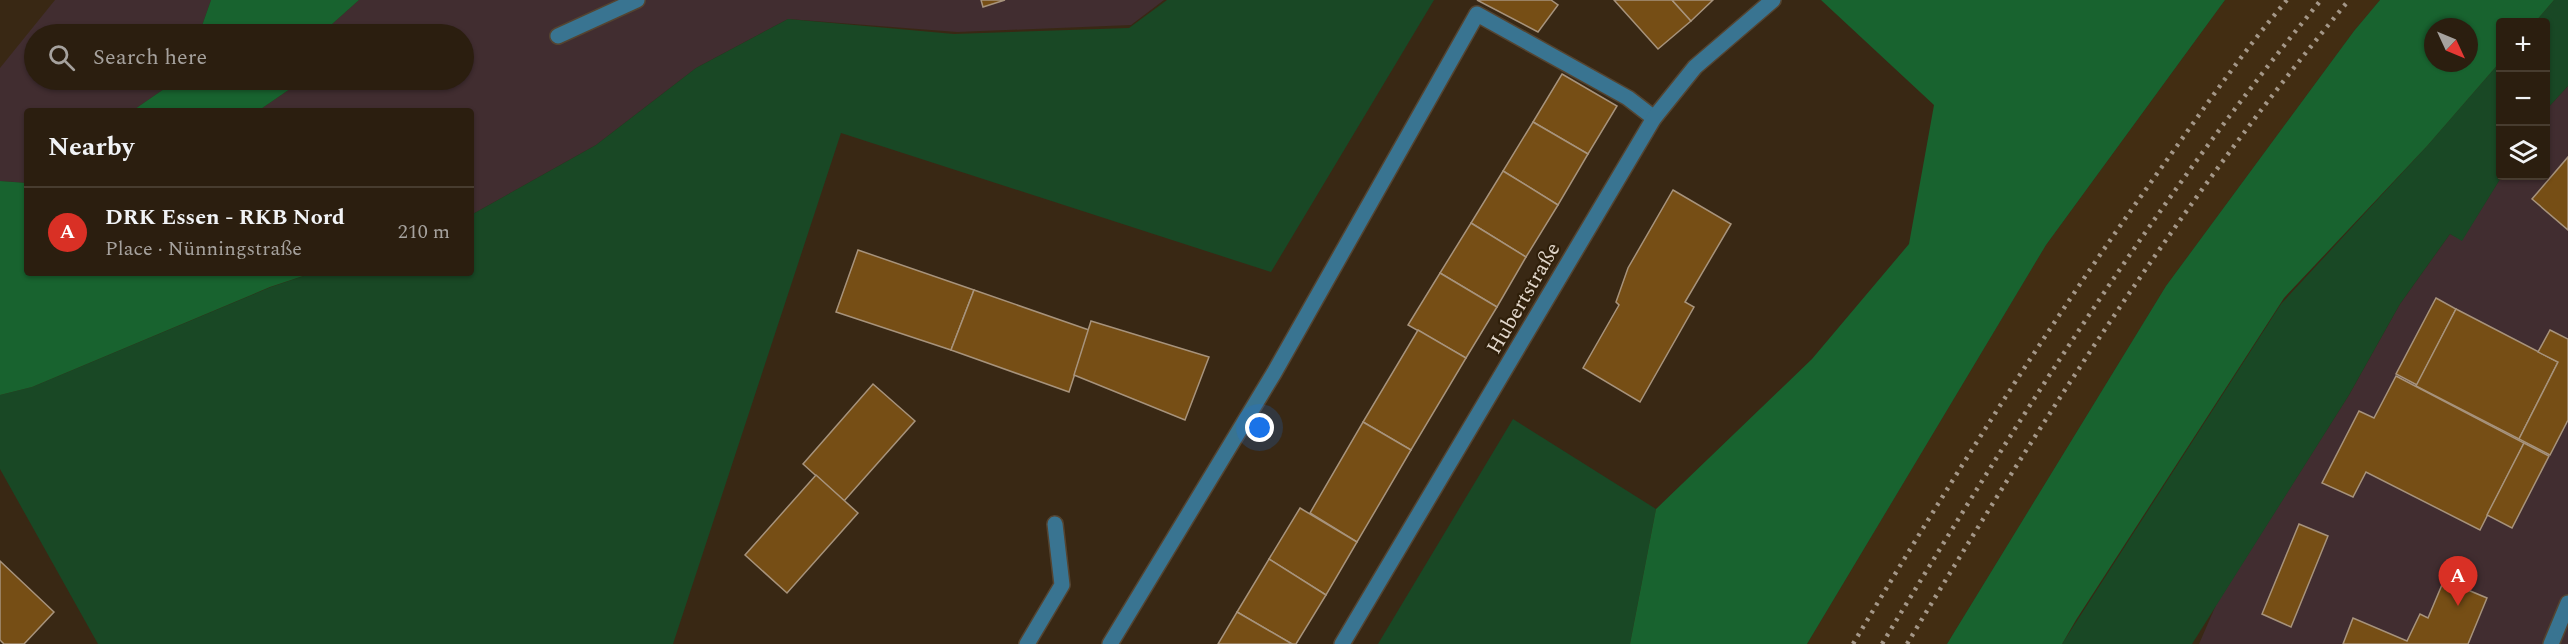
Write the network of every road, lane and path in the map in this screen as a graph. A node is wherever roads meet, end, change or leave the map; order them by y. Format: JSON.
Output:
{"nodes":[{"id":1,"x":637,"y":0,"type":"edge"},
{"id":2,"x":1773,"y":0,"type":"edge"},
{"id":3,"x":558,"y":36,"type":"dead end"},
{"id":4,"x":1654,"y":118,"type":"junction"},
{"id":5,"x":1055,"y":524,"type":"dead end"},
{"id":6,"x":2568,"y":603,"type":"edge"},
{"id":7,"x":1027,"y":644,"type":"edge"},
{"id":8,"x":1110,"y":644,"type":"edge"},
{"id":9,"x":1342,"y":644,"type":"edge"},
{"id":10,"x":2551,"y":644,"type":"edge"}],
"edges":[{"from":1,"to":3,"type":"street"},
{"from":2,"to":4,"type":"street","name":"Hubertstraße"},
{"from":4,"to":8,"type":"street"},
{"from":4,"to":9,"type":"street","name":"Hubertstraße"},
{"from":5,"to":7,"type":"street"},
{"from":6,"to":10,"type":"street"}]}
